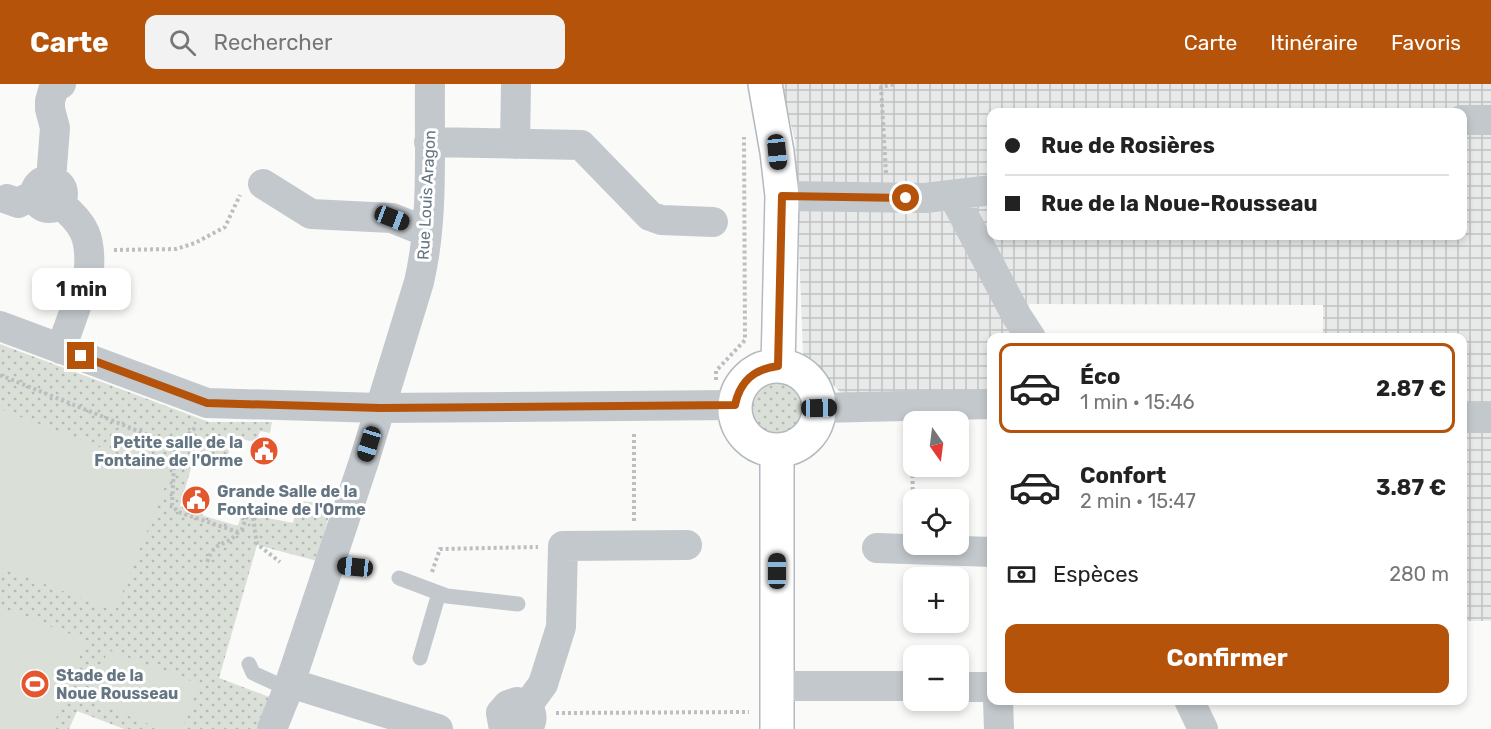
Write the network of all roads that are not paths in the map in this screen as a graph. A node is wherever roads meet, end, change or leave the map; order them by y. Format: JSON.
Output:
{"nodes":[{"id":1,"x":62,"y":84,"type":"edge"},
{"id":2,"x":430,"y":84,"type":"edge"},
{"id":3,"x":516,"y":84,"type":"edge"},
{"id":4,"x":765,"y":84,"type":"edge"},
{"id":5,"x":1467,"y":120,"type":"edge"},
{"id":6,"x":1491,"y":120,"type":"edge"},
{"id":7,"x":429,"y":142,"type":"junction"},
{"id":8,"x":515,"y":144,"type":"junction"},
{"id":9,"x":263,"y":184,"type":"road end"},
{"id":10,"x":987,"y":191,"type":"edge"},
{"id":11,"x":953,"y":195,"type":"junction"},
{"id":12,"x":782,"y":196,"type":"junction"},
{"id":13,"x":713,"y":222,"type":"dead end"},
{"id":14,"x":427,"y":232,"type":"junction"},
{"id":15,"x":986,"y":239,"type":"edge"},
{"id":16,"x":0,"y":326,"type":"edge"},
{"id":17,"x":1028,"y":333,"type":"edge"},
{"id":18,"x":61,"y":349,"type":"junction"},
{"id":19,"x":772,"y":367,"type":"junction"},
{"id":20,"x":987,"y":404,"type":"edge"},
{"id":21,"x":725,"y":405,"type":"junction"},
{"id":22,"x":380,"y":408,"type":"junction"},
{"id":23,"x":819,"y":408,"type":"junction"},
{"id":24,"x":1467,"y":418,"type":"edge"},
{"id":25,"x":1491,"y":418,"type":"edge"},
{"id":26,"x":777,"y":450,"type":"junction"},
{"id":27,"x":687,"y":546,"type":"dead end"},
{"id":28,"x":877,"y":548,"type":"dead end"},
{"id":29,"x":987,"y":552,"type":"edge"},
{"id":30,"x":399,"y":578,"type":"dead end"},
{"id":31,"x":433,"y":590,"type":"junction"},
{"id":32,"x":518,"y":604,"type":"dead end"},
{"id":33,"x":420,"y":658,"type":"dead end"},
{"id":34,"x":249,"y":664,"type":"dead end"},
{"id":35,"x":289,"y":686,"type":"junction"},
{"id":36,"x":969,"y":687,"type":"edge"},
{"id":37,"x":987,"y":687,"type":"edge"},
{"id":38,"x":903,"y":689,"type":"edge"},
{"id":39,"x":998,"y":705,"type":"edge"},
{"id":40,"x":1191,"y":705,"type":"edge"},
{"id":41,"x":777,"y":709,"type":"edge"},
{"id":42,"x":520,"y":723,"type":"edge"},
{"id":43,"x":272,"y":729,"type":"edge"},
{"id":44,"x":438,"y":729,"type":"edge"},
{"id":45,"x":999,"y":729,"type":"edge"},
{"id":46,"x":1203,"y":729,"type":"edge"}],
"edges":[{"from":1,"to":18,"type":"street"},
{"from":2,"to":7,"type":"street","name":"Rue Louis Aragon"},
{"from":3,"to":8,"type":"street"},
{"from":4,"to":12,"type":"street"},
{"from":5,"to":6,"type":"street"},
{"from":7,"to":8,"type":"street"},
{"from":7,"to":14,"type":"street","name":"Rue Louis Aragon"},
{"from":8,"to":13,"type":"street"},
{"from":9,"to":14,"type":"street"},
{"from":10,"to":11,"type":"street"},
{"from":11,"to":12,"type":"street"},
{"from":11,"to":15,"type":"street"},
{"from":12,"to":19,"type":"street"},
{"from":14,"to":22,"type":"street","name":"Rue Louis Aragon"},
{"from":15,"to":17,"type":"street"},
{"from":16,"to":18,"type":"street"},
{"from":18,"to":22,"type":"street"},
{"from":19,"to":21,"type":"street"},
{"from":19,"to":23,"type":"street"},
{"from":20,"to":23,"type":"street"},
{"from":21,"to":22,"type":"street"},
{"from":21,"to":26,"type":"street"},
{"from":22,"to":35,"type":"street","name":"Rue Louis Aragon"},
{"from":23,"to":26,"type":"street"},
{"from":24,"to":25,"type":"street"},
{"from":26,"to":41,"type":"street"},
{"from":27,"to":42,"type":"street"},
{"from":28,"to":29,"type":"street"},
{"from":30,"to":31,"type":"lane"},
{"from":31,"to":32,"type":"lane"},
{"from":31,"to":33,"type":"lane"},
{"from":34,"to":35,"type":"lane"},
{"from":35,"to":43,"type":"street","name":"Rue Louis Aragon"},
{"from":35,"to":44,"type":"street"},
{"from":36,"to":37,"type":"street"},
{"from":38,"to":41,"type":"street"},
{"from":39,"to":45,"type":"street"},
{"from":40,"to":46,"type":"street"}]}
